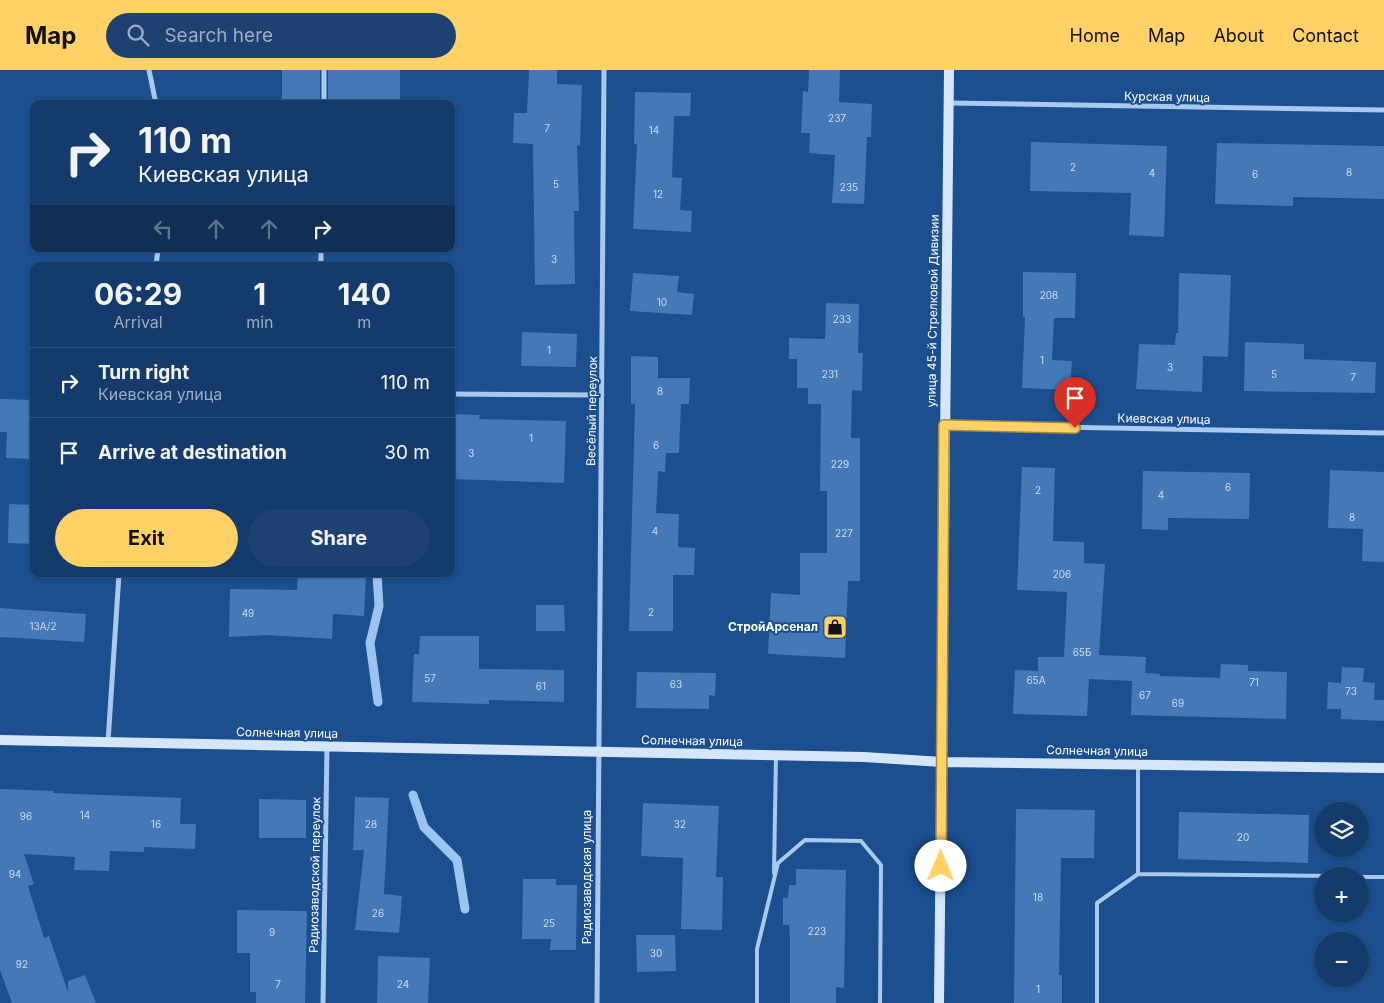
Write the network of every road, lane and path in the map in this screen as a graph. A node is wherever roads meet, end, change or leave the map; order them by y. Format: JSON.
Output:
{"nodes":[{"id":1,"x":149,"y":70,"type":"edge"},
{"id":2,"x":324,"y":70,"type":"edge"},
{"id":3,"x":604,"y":70,"type":"edge"},
{"id":4,"x":949,"y":70,"type":"edge"},
{"id":5,"x":155,"y":100,"type":"edge"},
{"id":6,"x":324,"y":100,"type":"edge"},
{"id":7,"x":949,"y":103,"type":"junction"},
{"id":8,"x":1384,"y":110,"type":"edge"},
{"id":9,"x":455,"y":394,"type":"edge"},
{"id":10,"x":602,"y":395,"type":"junction"},
{"id":11,"x":944,"y":425,"type":"junction"},
{"id":12,"x":1384,"y":434,"type":"edge"},
{"id":13,"x":119,"y":577,"type":"edge"},
{"id":14,"x":0,"y":740,"type":"edge"},
{"id":15,"x":108,"y":742,"type":"junction"},
{"id":16,"x":327,"y":747,"type":"junction"},
{"id":17,"x":598,"y":752,"type":"junction"},
{"id":18,"x":776,"y":755,"type":"junction"},
{"id":19,"x":942,"y":762,"type":"junction"},
{"id":20,"x":1138,"y":764,"type":"junction"},
{"id":21,"x":1384,"y":768,"type":"edge"},
{"id":22,"x":1138,"y":874,"type":"junction"},
{"id":23,"x":1314,"y":876,"type":"edge"},
{"id":24,"x":1369,"y":877,"type":"edge"},
{"id":25,"x":1384,"y":877,"type":"edge"},
{"id":26,"x":774,"y":883,"type":"junction"},
{"id":27,"x":323,"y":1003,"type":"edge"},
{"id":28,"x":596,"y":1003,"type":"edge"},
{"id":29,"x":757,"y":1003,"type":"edge"},
{"id":30,"x":880,"y":1003,"type":"edge"},
{"id":31,"x":939,"y":1003,"type":"edge"},
{"id":32,"x":1097,"y":1003,"type":"edge"}],
"edges":[{"from":1,"to":5,"type":"street"},
{"from":2,"to":6,"type":"street"},
{"from":3,"to":10,"type":"street","name":"Весёлый переулок"},
{"from":4,"to":7,"type":"main road","name":"улица 45-й Стрелковой Дивизии"},
{"from":7,"to":8,"type":"street","name":"Курская улица"},
{"from":7,"to":11,"type":"main road","name":"улица 45-й Стрелковой Дивизии"},
{"from":9,"to":10,"type":"street"},
{"from":10,"to":17,"type":"street","name":"Весёлый переулок"},
{"from":11,"to":12,"type":"street","name":"Киевская улица"},
{"from":11,"to":19,"type":"main road","name":"улица 45-й Стрелковой Дивизии"},
{"from":13,"to":15,"type":"street"},
{"from":14,"to":15,"type":"main road","name":"Солнечная улица"},
{"from":15,"to":16,"type":"main road","name":"Солнечная улица"},
{"from":16,"to":17,"type":"main road","name":"Солнечная улица"},
{"from":16,"to":27,"type":"street","name":"Радиозаводской переулок"},
{"from":17,"to":18,"type":"main road","name":"Солнечная улица"},
{"from":17,"to":28,"type":"street","name":"Радиозаводская улица"},
{"from":18,"to":19,"type":"main road","name":"Солнечная улица"},
{"from":18,"to":26,"type":"lane"},
{"from":19,"to":20,"type":"main road","name":"Солнечная улица"},
{"from":19,"to":31,"type":"main road","name":"улица 45-й Стрелковой Дивизии"},
{"from":20,"to":21,"type":"main road","name":"Солнечная улица"},
{"from":20,"to":22,"type":"lane"},
{"from":22,"to":23,"type":"lane"},
{"from":22,"to":32,"type":"lane"},
{"from":24,"to":25,"type":"lane"},
{"from":26,"to":29,"type":"lane"},
{"from":26,"to":30,"type":"lane"}]}
